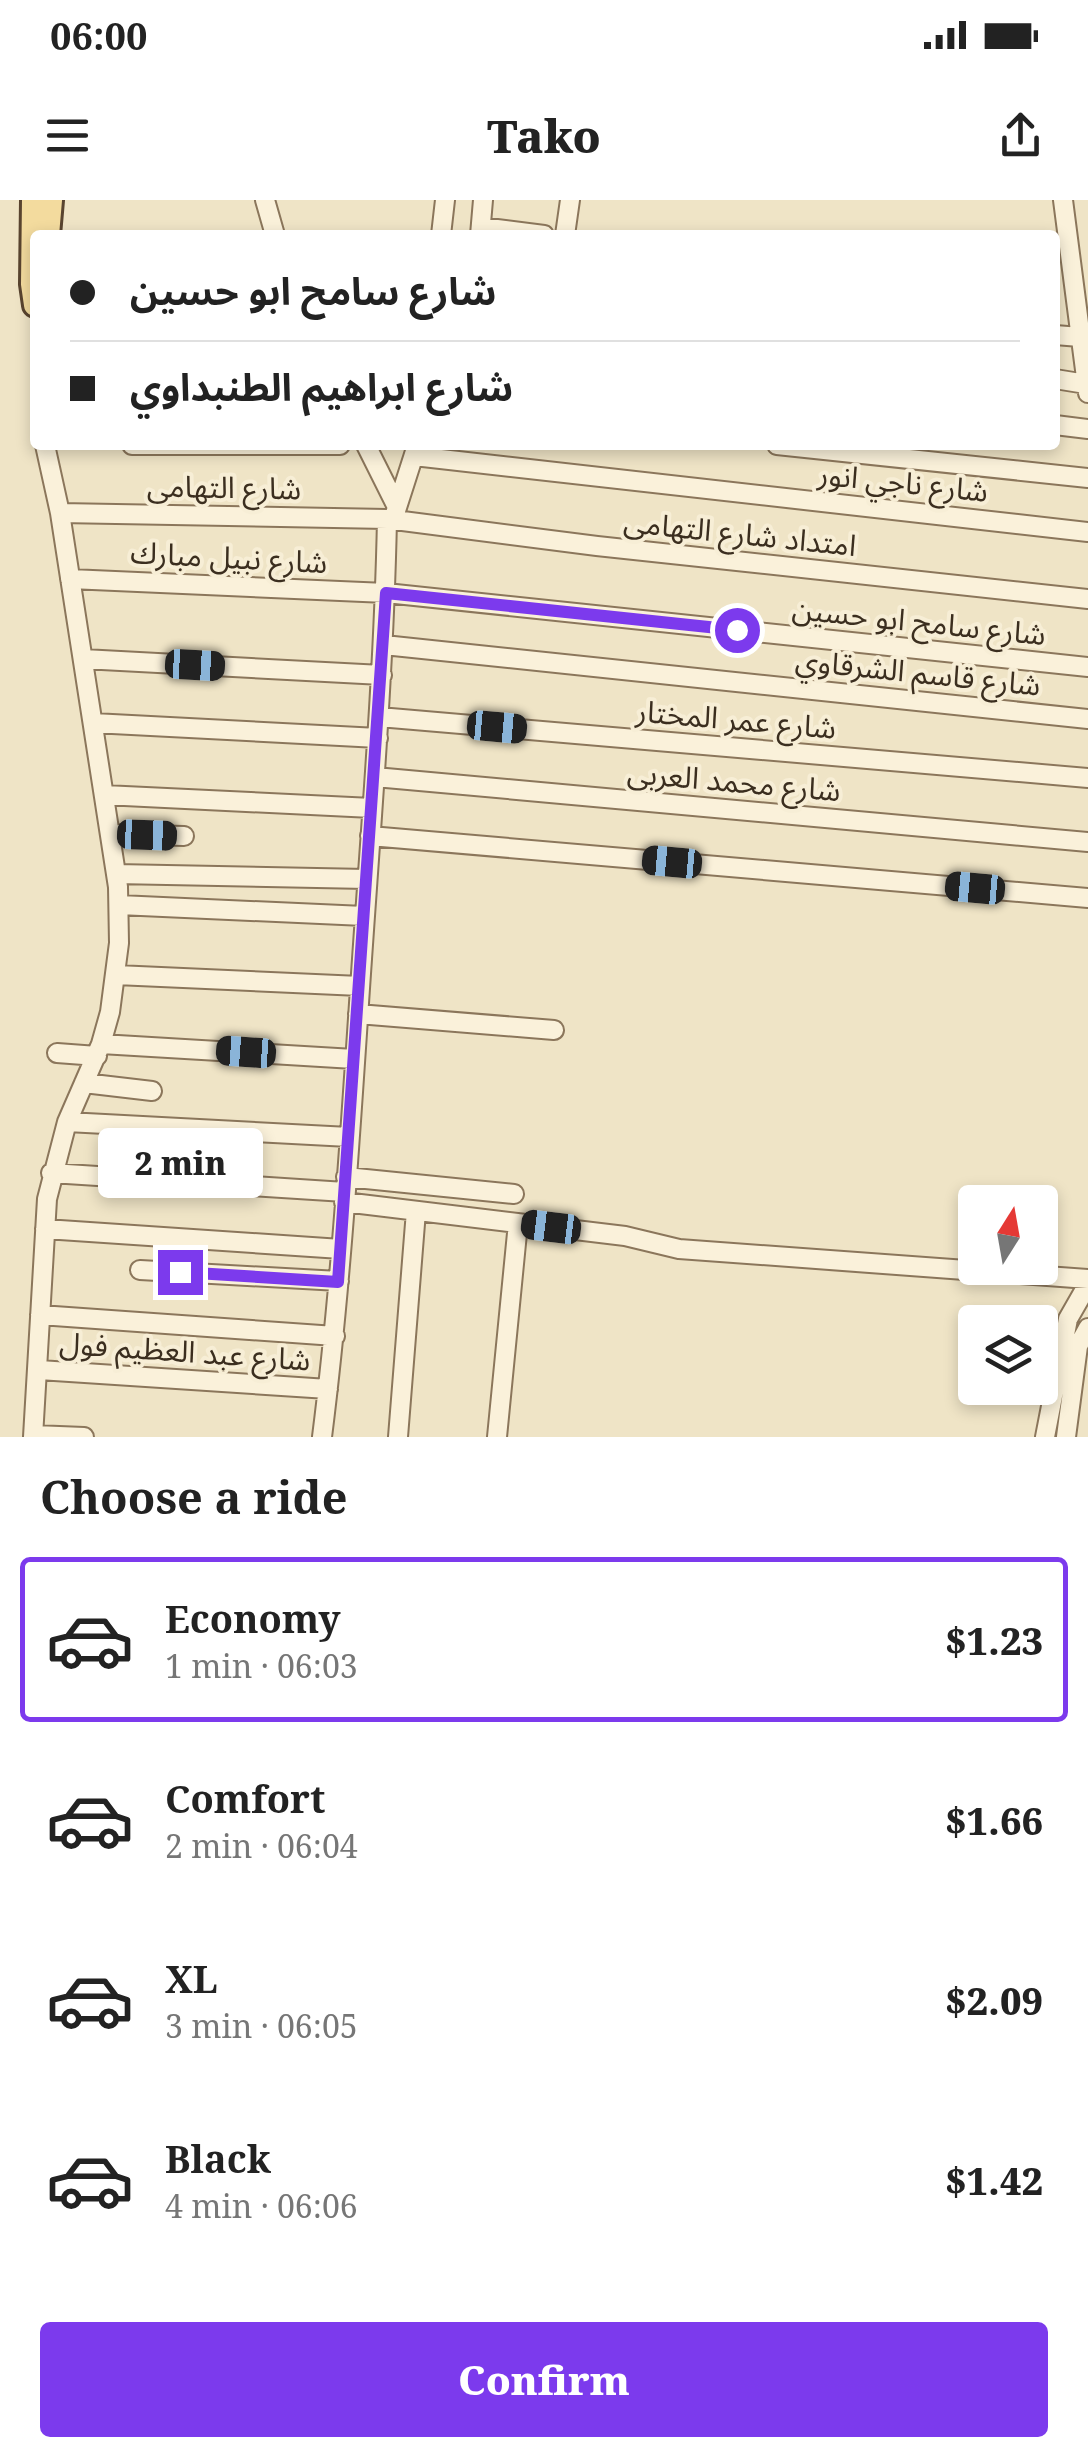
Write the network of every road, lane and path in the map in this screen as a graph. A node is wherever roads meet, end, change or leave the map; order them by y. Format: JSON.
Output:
{"nodes":[{"id":1,"x":34,"y":200,"type":"edge"},
{"id":2,"x":51,"y":200,"type":"edge"},
{"id":3,"x":266,"y":200,"type":"edge"},
{"id":4,"x":445,"y":200,"type":"edge"},
{"id":5,"x":483,"y":200,"type":"edge"},
{"id":6,"x":570,"y":200,"type":"edge"},
{"id":7,"x":1063,"y":200,"type":"edge"},
{"id":8,"x":33,"y":230,"type":"edge"},
{"id":9,"x":48,"y":230,"type":"edge"},
{"id":10,"x":274,"y":230,"type":"edge"},
{"id":11,"x":442,"y":230,"type":"edge"},
{"id":12,"x":480,"y":230,"type":"edge"},
{"id":13,"x":567,"y":230,"type":"edge"},
{"id":14,"x":1060,"y":335,"type":"edge"},
{"id":15,"x":1080,"y":337,"type":"junction"},
{"id":16,"x":1060,"y":381,"type":"edge"},
{"id":17,"x":1087,"y":388,"type":"edge"},
{"id":18,"x":1060,"y":426,"type":"edge"},
{"id":19,"x":1088,"y":429,"type":"edge"},
{"id":20,"x":46,"y":450,"type":"edge"},
{"id":21,"x":368,"y":450,"type":"edge"},
{"id":22,"x":824,"y":450,"type":"edge"},
{"id":23,"x":416,"y":451,"type":"edge"},
{"id":24,"x":491,"y":455,"type":"edge"},
{"id":25,"x":1088,"y":478,"type":"edge"},
{"id":26,"x":60,"y":513,"type":"junction"},
{"id":27,"x":392,"y":515,"type":"junction"},
{"id":28,"x":1088,"y":532,"type":"edge"},
{"id":29,"x":70,"y":579,"type":"junction"},
{"id":30,"x":386,"y":593,"type":"junction"},
{"id":31,"x":1088,"y":598,"type":"edge"},
{"id":32,"x":384,"y":645,"type":"junction"},
{"id":33,"x":83,"y":660,"type":"junction"},
{"id":34,"x":1088,"y":667,"type":"edge"},
{"id":35,"x":382,"y":675,"type":"junction"},
{"id":36,"x":379,"y":717,"type":"junction"},
{"id":37,"x":1088,"y":718,"type":"edge"},
{"id":38,"x":93,"y":723,"type":"junction"},
{"id":39,"x":378,"y":738,"type":"junction"},
{"id":40,"x":375,"y":777,"type":"junction"},
{"id":41,"x":1088,"y":778,"type":"edge"},
{"id":42,"x":104,"y":796,"type":"junction"},
{"id":43,"x":372,"y":808,"type":"junction"},
{"id":44,"x":110,"y":834,"type":"junction"},
{"id":45,"x":184,"y":836,"type":"dead end"},
{"id":46,"x":370,"y":836,"type":"junction"},
{"id":47,"x":1088,"y":842,"type":"edge"},
{"id":48,"x":116,"y":874,"type":"junction"},
{"id":49,"x":368,"y":879,"type":"junction"},
{"id":50,"x":1088,"y":898,"type":"edge"},
{"id":51,"x":119,"y":905,"type":"junction"},
{"id":52,"x":364,"y":916,"type":"junction"},
{"id":53,"x":116,"y":975,"type":"junction"},
{"id":54,"x":360,"y":986,"type":"junction"},
{"id":55,"x":358,"y":1014,"type":"junction"},
{"id":56,"x":554,"y":1030,"type":"dead end"},
{"id":57,"x":99,"y":1050,"type":"junction"},
{"id":58,"x":58,"y":1053,"type":"dead end"},
{"id":59,"x":354,"y":1059,"type":"junction"},
{"id":60,"x":84,"y":1083,"type":"junction"},
{"id":61,"x":152,"y":1091,"type":"dead end"},
{"id":62,"x":66,"y":1122,"type":"junction"},
{"id":63,"x":349,"y":1136,"type":"junction"},
{"id":64,"x":52,"y":1173,"type":"junction"},
{"id":65,"x":345,"y":1190,"type":"junction"},
{"id":66,"x":514,"y":1194,"type":"dead end"},
{"id":67,"x":416,"y":1210,"type":"junction"},
{"id":68,"x":518,"y":1223,"type":"junction"},
{"id":69,"x":45,"y":1229,"type":"junction"},
{"id":70,"x":341,"y":1249,"type":"junction"},
{"id":71,"x":140,"y":1270,"type":"dead end"},
{"id":72,"x":338,"y":1282,"type":"junction"},
{"id":73,"x":1088,"y":1282,"type":"edge"},
{"id":74,"x":40,"y":1315,"type":"junction"},
{"id":75,"x":1088,"y":1328,"type":"edge"},
{"id":76,"x":335,"y":1336,"type":"junction"},
{"id":77,"x":39,"y":1370,"type":"junction"},
{"id":78,"x":328,"y":1389,"type":"junction"},
{"id":79,"x":34,"y":1436,"type":"edge"},
{"id":80,"x":84,"y":1437,"type":"edge"},
{"id":81,"x":322,"y":1437,"type":"edge"},
{"id":82,"x":398,"y":1437,"type":"edge"},
{"id":83,"x":497,"y":1437,"type":"edge"},
{"id":84,"x":1045,"y":1437,"type":"edge"},
{"id":85,"x":1066,"y":1437,"type":"edge"}],
"edges":[{"from":1,"to":8,"type":"main road"},
{"from":2,"to":9,"type":"main road"},
{"from":3,"to":10,"type":"street"},
{"from":4,"to":11,"type":"street"},
{"from":5,"to":12,"type":"street"},
{"from":6,"to":13,"type":"street"},
{"from":7,"to":15,"type":"street"},
{"from":14,"to":15,"type":"street"},
{"from":15,"to":17,"type":"street"},
{"from":16,"to":17,"type":"street"},
{"from":18,"to":19,"type":"street"},
{"from":20,"to":26,"type":"street"},
{"from":21,"to":27,"type":"street"},
{"from":22,"to":25,"type":"street"},
{"from":23,"to":24,"type":"street","name":"شارع ناجي انور"},
{"from":23,"to":27,"type":"street"},
{"from":24,"to":28,"type":"street","name":"شارع ناجي انور"},
{"from":26,"to":27,"type":"street","name":"شارع التهامى"},
{"from":26,"to":29,"type":"street"},
{"from":27,"to":30,"type":"street"},
{"from":27,"to":31,"type":"street","name":"امتداد شارع التهامى"},
{"from":29,"to":30,"type":"street","name":"شارع نبيل مبارك"},
{"from":29,"to":33,"type":"street"},
{"from":30,"to":32,"type":"street"},
{"from":30,"to":34,"type":"street","name":"شارع سامح ابو حسين"},
{"from":32,"to":35,"type":"street"},
{"from":32,"to":37,"type":"street","name":"شارع قاسم الشرقاوي"},
{"from":33,"to":35,"type":"street"},
{"from":33,"to":38,"type":"street"},
{"from":35,"to":36,"type":"street"},
{"from":36,"to":39,"type":"street"},
{"from":36,"to":41,"type":"street","name":"شارع عمر المختار"},
{"from":38,"to":39,"type":"street"},
{"from":38,"to":42,"type":"street"},
{"from":39,"to":40,"type":"street"},
{"from":40,"to":43,"type":"street"},
{"from":40,"to":47,"type":"street","name":"شارع محمد العربى"},
{"from":42,"to":43,"type":"street"},
{"from":42,"to":44,"type":"street"},
{"from":43,"to":46,"type":"street"},
{"from":44,"to":45,"type":"street"},
{"from":44,"to":48,"type":"street"},
{"from":46,"to":49,"type":"street"},
{"from":46,"to":50,"type":"street"},
{"from":48,"to":49,"type":"street"},
{"from":48,"to":51,"type":"street"},
{"from":49,"to":52,"type":"street"},
{"from":51,"to":52,"type":"street"},
{"from":51,"to":53,"type":"street"},
{"from":52,"to":54,"type":"street"},
{"from":53,"to":54,"type":"street"},
{"from":53,"to":57,"type":"street"},
{"from":54,"to":55,"type":"street"},
{"from":55,"to":56,"type":"street"},
{"from":55,"to":59,"type":"street"},
{"from":57,"to":58,"type":"street"},
{"from":57,"to":59,"type":"street"},
{"from":57,"to":60,"type":"street"},
{"from":59,"to":63,"type":"street"},
{"from":60,"to":61,"type":"street"},
{"from":60,"to":62,"type":"street"},
{"from":62,"to":63,"type":"street"},
{"from":62,"to":64,"type":"street"},
{"from":63,"to":65,"type":"street"},
{"from":64,"to":65,"type":"street"},
{"from":64,"to":69,"type":"street"},
{"from":65,"to":66,"type":"street"},
{"from":65,"to":67,"type":"street"},
{"from":65,"to":70,"type":"street"},
{"from":67,"to":68,"type":"street"},
{"from":67,"to":82,"type":"street"},
{"from":68,"to":73,"type":"street"},
{"from":68,"to":83,"type":"street"},
{"from":69,"to":70,"type":"street"},
{"from":69,"to":74,"type":"street"},
{"from":70,"to":72,"type":"street"},
{"from":71,"to":72,"type":"street"},
{"from":72,"to":76,"type":"street"},
{"from":73,"to":84,"type":"street"},
{"from":74,"to":76,"type":"street"},
{"from":74,"to":77,"type":"street"},
{"from":75,"to":85,"type":"street"},
{"from":76,"to":78,"type":"street"},
{"from":77,"to":78,"type":"street","name":"شارع عبد العظيم فول"},
{"from":77,"to":79,"type":"street"},
{"from":78,"to":81,"type":"street"},
{"from":79,"to":80,"type":"street"}]}
